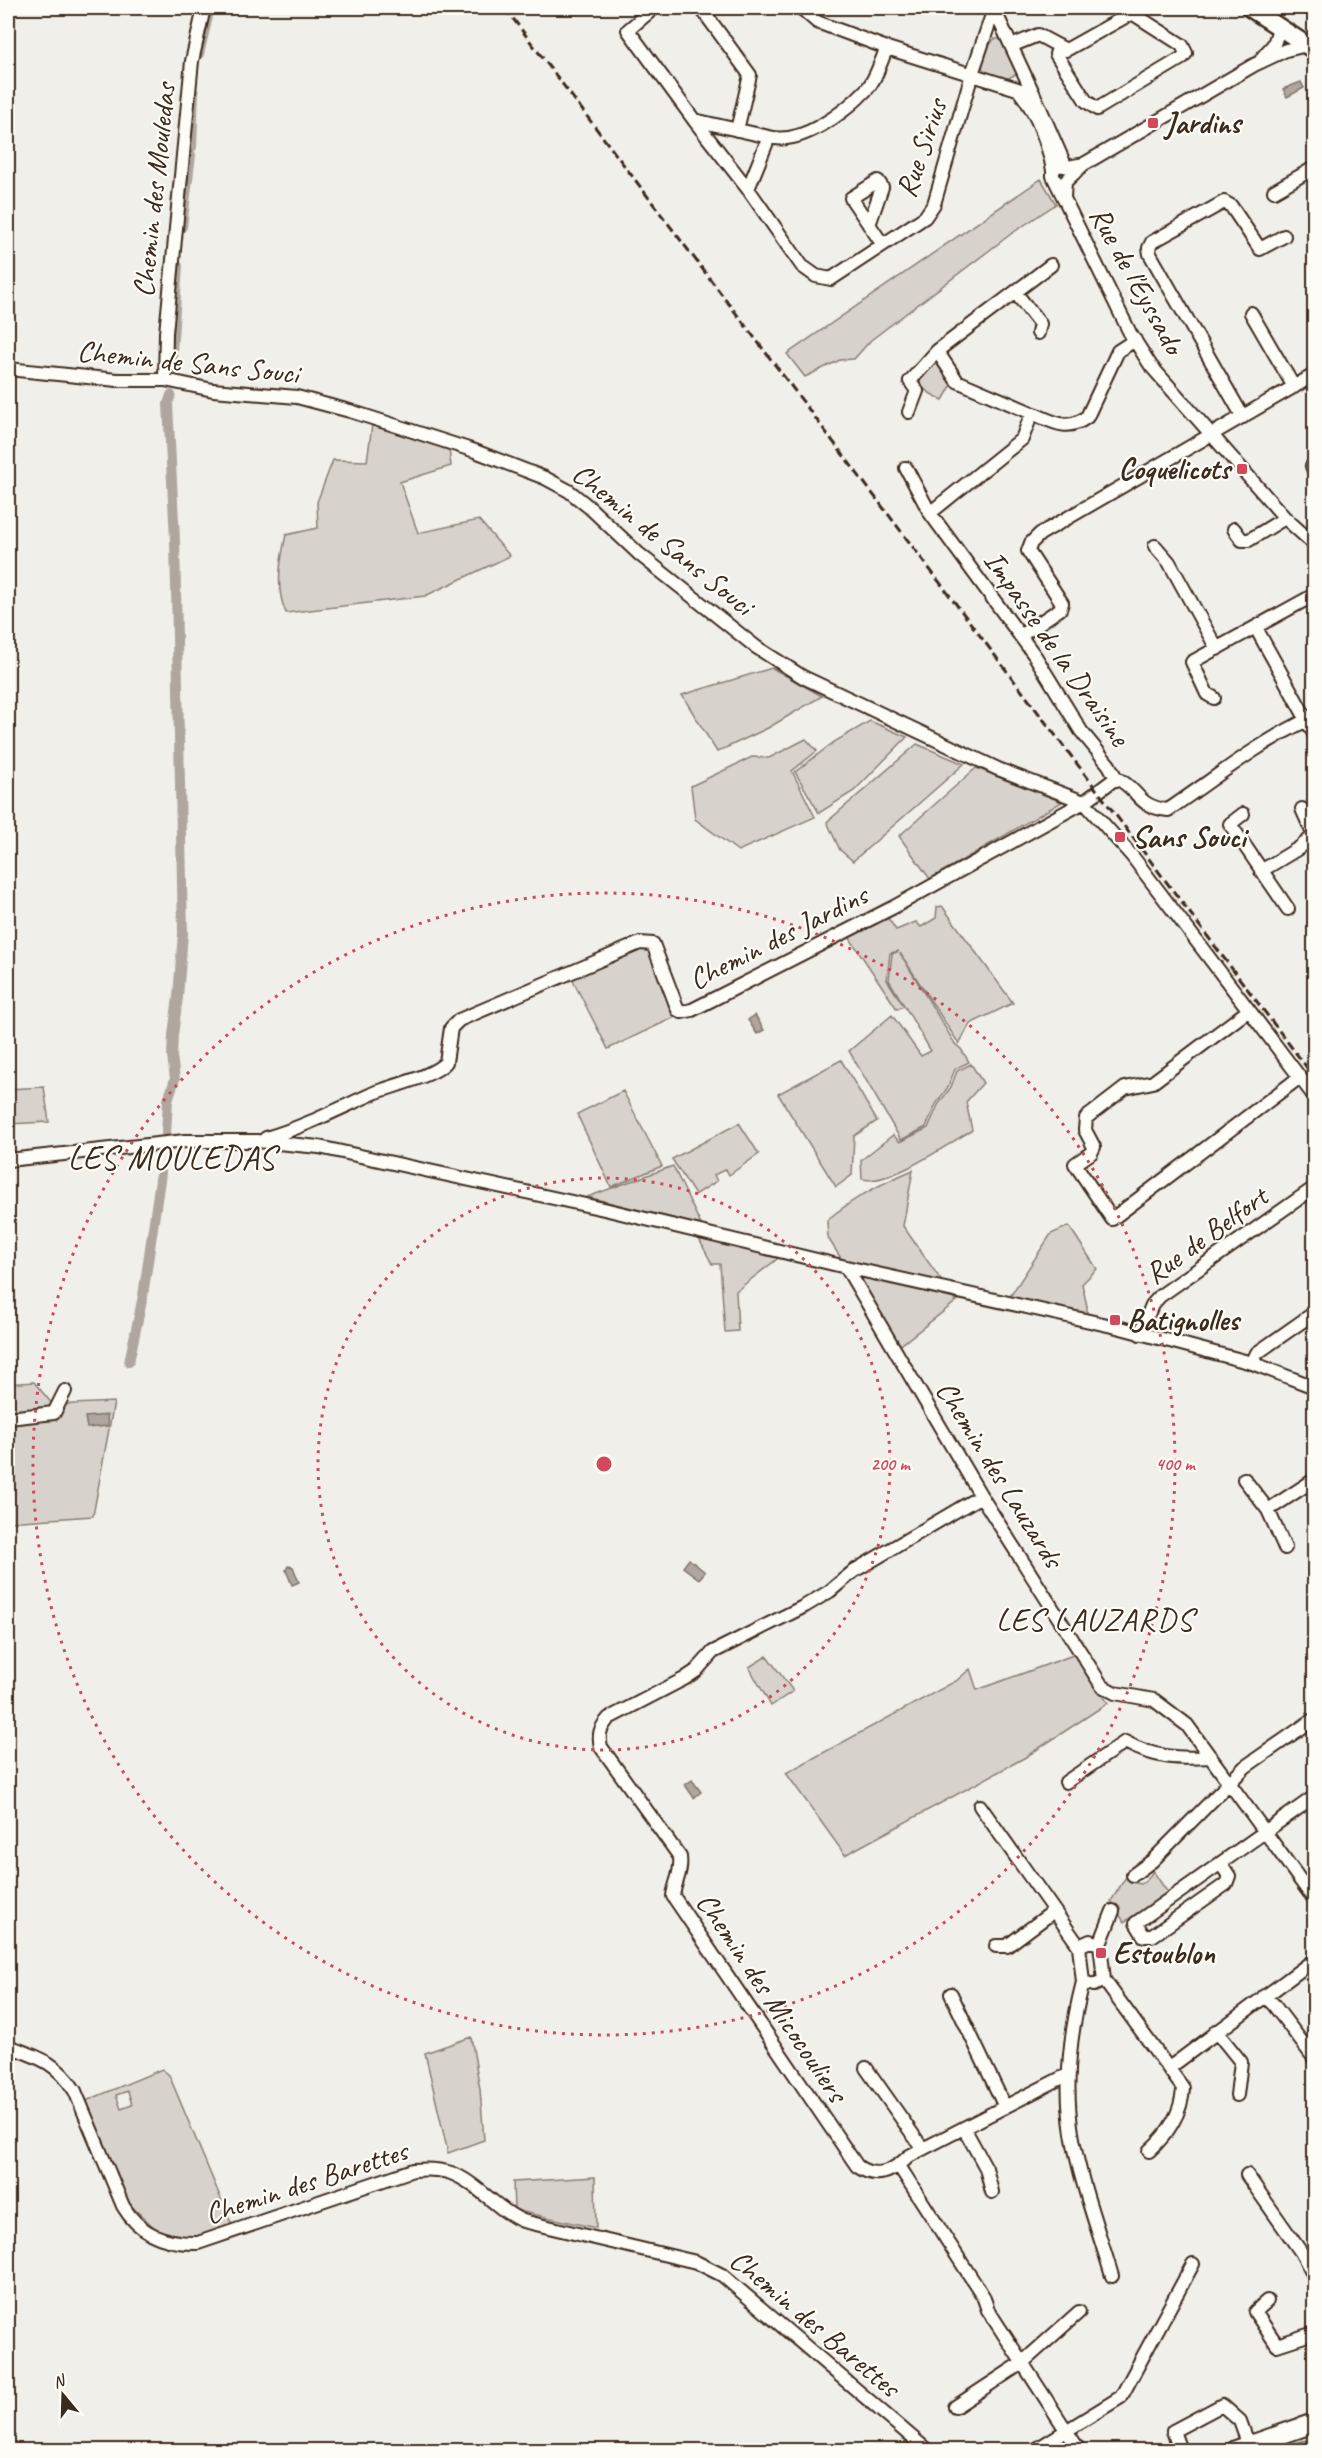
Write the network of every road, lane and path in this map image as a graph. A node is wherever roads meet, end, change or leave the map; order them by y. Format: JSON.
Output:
{"nodes":[{"id":1,"x":204,"y":8,"type":"edge"},
{"id":2,"x":654,"y":8,"type":"edge"},
{"id":3,"x":700,"y":8,"type":"edge"},
{"id":4,"x":801,"y":8,"type":"edge"},
{"id":5,"x":993,"y":8,"type":"edge"},
{"id":6,"x":1260,"y":9,"type":"edge"},
{"id":7,"x":1280,"y":26,"type":"junction"},
{"id":8,"x":1011,"y":46,"type":"junction"},
{"id":9,"x":1059,"y":46,"type":"junction"},
{"id":10,"x":1311,"y":47,"type":"edge"},
{"id":11,"x":887,"y":48,"type":"junction"},
{"id":12,"x":1254,"y":65,"type":"junction"},
{"id":13,"x":1021,"y":68,"type":"junction"},
{"id":14,"x":972,"y":74,"type":"junction"},
{"id":15,"x":1004,"y":84,"type":"junction"},
{"id":16,"x":1018,"y":89,"type":"junction"},
{"id":17,"x":1036,"y":99,"type":"junction"},
{"id":18,"x":694,"y":120,"type":"junction"},
{"id":19,"x":737,"y":130,"type":"junction"},
{"id":20,"x":769,"y":137,"type":"junction"},
{"id":21,"x":1314,"y":168,"type":"edge"},
{"id":22,"x":1063,"y":173,"type":"junction"},
{"id":23,"x":748,"y":189,"type":"junction"},
{"id":24,"x":1274,"y":191,"type":"dead end"},
{"id":25,"x":869,"y":225,"type":"dead end"},
{"id":26,"x":1284,"y":236,"type":"dead end"},
{"id":27,"x":883,"y":245,"type":"junction"},
{"id":28,"x":1051,"y":265,"type":"dead end"},
{"id":29,"x":1015,"y":292,"type":"junction"},
{"id":30,"x":1251,"y":313,"type":"dead end"},
{"id":31,"x":1038,"y":333,"type":"dead end"},
{"id":32,"x":1135,"y":340,"type":"junction"},
{"id":33,"x":937,"y":351,"type":"junction"},
{"id":34,"x":8,"y":369,"type":"edge"},
{"id":35,"x":1314,"y":375,"type":"edge"},
{"id":36,"x":165,"y":380,"type":"junction"},
{"id":37,"x":1294,"y":387,"type":"junction"},
{"id":38,"x":909,"y":412,"type":"dead end"},
{"id":39,"x":1032,"y":413,"type":"junction"},
{"id":40,"x":1243,"y":417,"type":"junction"},
{"id":41,"x":1212,"y":436,"type":"junction"},
{"id":42,"x":1314,"y":464,"type":"edge"},
{"id":43,"x":906,"y":468,"type":"dead end"},
{"id":44,"x":1314,"y":471,"type":"edge"},
{"id":45,"x":930,"y":513,"type":"junction"},
{"id":46,"x":1285,"y":518,"type":"junction"},
{"id":47,"x":1234,"y":529,"type":"dead end"},
{"id":48,"x":1314,"y":544,"type":"edge"},
{"id":49,"x":1155,"y":546,"type":"dead end"},
{"id":50,"x":1314,"y":595,"type":"edge"},
{"id":51,"x":1256,"y":628,"type":"junction"},
{"id":52,"x":1020,"y":636,"type":"junction"},
{"id":53,"x":1217,"y":649,"type":"junction"},
{"id":54,"x":1214,"y":698,"type":"dead end"},
{"id":55,"x":1307,"y":720,"type":"junction"},
{"id":56,"x":1314,"y":734,"type":"edge"},
{"id":57,"x":1116,"y":778,"type":"junction"},
{"id":58,"x":1084,"y":802,"type":"junction"},
{"id":59,"x":1302,"y":809,"type":"dead end"},
{"id":60,"x":1243,"y":814,"type":"dead end"},
{"id":61,"x":1314,"y":836,"type":"edge"},
{"id":62,"x":1261,"y":870,"type":"junction"},
{"id":63,"x":1288,"y":909,"type":"dead end"},
{"id":64,"x":1248,"y":1010,"type":"junction"},
{"id":65,"x":1300,"y":1077,"type":"junction"},
{"id":66,"x":1314,"y":1096,"type":"edge"},
{"id":67,"x":314,"y":1121,"type":"junction"},
{"id":68,"x":257,"y":1141,"type":"junction"},
{"id":69,"x":319,"y":1147,"type":"junction"},
{"id":70,"x":8,"y":1160,"type":"edge"},
{"id":71,"x":1314,"y":1188,"type":"edge"},
{"id":72,"x":846,"y":1267,"type":"junction"},
{"id":73,"x":1314,"y":1313,"type":"edge"},
{"id":74,"x":1140,"y":1334,"type":"junction"},
{"id":75,"x":1252,"y":1363,"type":"junction"},
{"id":76,"x":1314,"y":1388,"type":"edge"},
{"id":77,"x":65,"y":1391,"type":"dead end"},
{"id":78,"x":8,"y":1418,"type":"edge"},
{"id":79,"x":1244,"y":1479,"type":"dead end"},
{"id":80,"x":1314,"y":1480,"type":"edge"},
{"id":81,"x":981,"y":1496,"type":"junction"},
{"id":82,"x":1268,"y":1510,"type":"junction"},
{"id":83,"x":1285,"y":1548,"type":"dead end"},
{"id":84,"x":1314,"y":1719,"type":"edge"},
{"id":85,"x":1211,"y":1757,"type":"junction"},
{"id":86,"x":1066,"y":1782,"type":"dead end"},
{"id":87,"x":1230,"y":1782,"type":"junction"},
{"id":88,"x":1314,"y":1797,"type":"edge"},
{"id":89,"x":980,"y":1806,"type":"dead end"},
{"id":90,"x":1266,"y":1832,"type":"junction"},
{"id":91,"x":1221,"y":1864,"type":"junction"},
{"id":92,"x":1133,"y":1875,"type":"dead end"},
{"id":93,"x":1314,"y":1899,"type":"edge"},
{"id":94,"x":1054,"y":1911,"type":"junction"},
{"id":95,"x":1113,"y":1911,"type":"dead end"},
{"id":96,"x":1100,"y":1944,"type":"junction"},
{"id":97,"x":996,"y":1946,"type":"dead end"},
{"id":98,"x":1079,"y":1946,"type":"junction"},
{"id":99,"x":1314,"y":1960,"type":"edge"},
{"id":100,"x":1104,"y":1980,"type":"junction"},
{"id":101,"x":1083,"y":1982,"type":"junction"},
{"id":102,"x":951,"y":1994,"type":"dead end"},
{"id":103,"x":1264,"y":1996,"type":"junction"},
{"id":104,"x":1216,"y":2031,"type":"junction"},
{"id":105,"x":8,"y":2046,"type":"edge"},
{"id":106,"x":1314,"y":2058,"type":"edge"},
{"id":107,"x":1169,"y":2067,"type":"junction"},
{"id":108,"x":866,"y":2068,"type":"dead end"},
{"id":109,"x":1069,"y":2074,"type":"junction"},
{"id":110,"x":1237,"y":2095,"type":"dead end"},
{"id":111,"x":1005,"y":2107,"type":"junction"},
{"id":112,"x":964,"y":2128,"type":"junction"},
{"id":113,"x":923,"y":2149,"type":"junction"},
{"id":114,"x":1149,"y":2151,"type":"dead end"},
{"id":115,"x":898,"y":2167,"type":"junction"},
{"id":116,"x":1246,"y":2175,"type":"dead end"},
{"id":117,"x":992,"y":2192,"type":"dead end"},
{"id":118,"x":1193,"y":2264,"type":"dead end"},
{"id":119,"x":1112,"y":2276,"type":"dead end"},
{"id":120,"x":1314,"y":2276,"type":"edge"},
{"id":121,"x":1267,"y":2301,"type":"dead end"},
{"id":122,"x":1080,"y":2312,"type":"dead end"},
{"id":123,"x":1314,"y":2332,"type":"edge"},
{"id":124,"x":1022,"y":2363,"type":"junction"},
{"id":125,"x":954,"y":2408,"type":"dead end"},
{"id":126,"x":1314,"y":2423,"type":"edge"},
{"id":127,"x":1066,"y":2430,"type":"junction"},
{"id":128,"x":1243,"y":2448,"type":"edge"},
{"id":129,"x":927,"y":2451,"type":"edge"},
{"id":130,"x":1035,"y":2451,"type":"edge"},
{"id":131,"x":1079,"y":2451,"type":"edge"},
{"id":132,"x":1180,"y":2451,"type":"edge"}],
"edges":[{"from":1,"to":36,"type":"street","name":"Chemin des Mouledas"},
{"from":2,"to":18,"type":"street","name":"Rue Sirius"},
{"from":3,"to":19,"type":"street"},
{"from":4,"to":11,"type":"street"},
{"from":5,"to":8,"type":"street"},
{"from":5,"to":14,"type":"street","name":"Rue Sirius"},
{"from":6,"to":7,"type":"main road"},
{"from":7,"to":10,"type":"main road"},
{"from":7,"to":12,"type":"street"},
{"from":8,"to":9,"type":"street"},
{"from":8,"to":13,"type":"street"},
{"from":9,"to":9,"type":"street"},
{"from":10,"to":12,"type":"street"},
{"from":11,"to":14,"type":"street"},
{"from":11,"to":20,"type":"street"},
{"from":12,"to":22,"type":"street"},
{"from":13,"to":15,"type":"street"},
{"from":13,"to":17,"type":"street"},
{"from":14,"to":15,"type":"street"},
{"from":14,"to":27,"type":"street","name":"Rue Sirius"},
{"from":15,"to":16,"type":"street"},
{"from":16,"to":17,"type":"street"},
{"from":16,"to":22,"type":"street"},
{"from":17,"to":22,"type":"street"},
{"from":18,"to":19,"type":"street"},
{"from":18,"to":23,"type":"street","name":"Rue Sirius"},
{"from":19,"to":20,"type":"street"},
{"from":20,"to":23,"type":"street"},
{"from":21,"to":24,"type":"street"},
{"from":22,"to":32,"type":"street","name":"Rue de l'Eyssado"},
{"from":23,"to":27,"type":"street","name":"Rue Sirius"},
{"from":25,"to":27,"type":"street"},
{"from":26,"to":40,"type":"street"},
{"from":28,"to":29,"type":"street"},
{"from":29,"to":31,"type":"street"},
{"from":29,"to":33,"type":"street"},
{"from":30,"to":37,"type":"street"},
{"from":32,"to":39,"type":"street"},
{"from":32,"to":41,"type":"street","name":"Rue de l'Eyssado"},
{"from":33,"to":38,"type":"street"},
{"from":33,"to":39,"type":"street"},
{"from":34,"to":36,"type":"street","name":"Chemin de Sans Souci"},
{"from":35,"to":37,"type":"street"},
{"from":36,"to":58,"type":"street","name":"Chemin de Sans Souci"},
{"from":37,"to":40,"type":"street"},
{"from":39,"to":45,"type":"street"},
{"from":40,"to":41,"type":"street"},
{"from":41,"to":46,"type":"street","name":"Rue de l'Eyssado"},
{"from":41,"to":52,"type":"street"},
{"from":42,"to":44,"type":"street"},
{"from":43,"to":45,"type":"street","name":"Impasse de la Draisine"},
{"from":45,"to":52,"type":"street","name":"Impasse de la Draisine"},
{"from":46,"to":47,"type":"street"},
{"from":46,"to":48,"type":"street","name":"Rue de l'Eyssado"},
{"from":49,"to":53,"type":"street"},
{"from":50,"to":51,"type":"street"},
{"from":51,"to":53,"type":"street"},
{"from":51,"to":55,"type":"street"},
{"from":52,"to":57,"type":"street","name":"Impasse de la Draisine"},
{"from":53,"to":54,"type":"street"},
{"from":55,"to":56,"type":"street"},
{"from":55,"to":57,"type":"street","name":"Impasse de la Draisine"},
{"from":57,"to":58,"type":"street"},
{"from":58,"to":64,"type":"street"},
{"from":58,"to":67,"type":"street","name":"Chemin des Jardins"},
{"from":59,"to":61,"type":"street"},
{"from":60,"to":62,"type":"street"},
{"from":61,"to":62,"type":"street"},
{"from":62,"to":63,"type":"street"},
{"from":64,"to":65,"type":"street"},
{"from":64,"to":65,"type":"street"},
{"from":65,"to":66,"type":"street"},
{"from":67,"to":68,"type":"street","name":"Chemin des Jardins"},
{"from":67,"to":69,"type":"street"},
{"from":68,"to":69,"type":"street"},
{"from":68,"to":70,"type":"street"},
{"from":69,"to":72,"type":"street"},
{"from":71,"to":74,"type":"street","name":"Rue de Belfort"},
{"from":72,"to":74,"type":"street"},
{"from":72,"to":81,"type":"street","name":"Chemin des Lauzards"},
{"from":73,"to":75,"type":"street"},
{"from":74,"to":75,"type":"street"},
{"from":75,"to":76,"type":"street"},
{"from":77,"to":78,"type":"street"},
{"from":79,"to":82,"type":"street"},
{"from":80,"to":82,"type":"street"},
{"from":81,"to":85,"type":"street","name":"Chemin des Lauzards"},
{"from":81,"to":115,"type":"street","name":"Chemin des Micocouliers"},
{"from":82,"to":83,"type":"street"},
{"from":84,"to":87,"type":"street"},
{"from":85,"to":86,"type":"street"},
{"from":85,"to":87,"type":"street","name":"Chemin des Lauzards"},
{"from":87,"to":90,"type":"street","name":"Chemin des Lauzards"},
{"from":87,"to":92,"type":"street"},
{"from":88,"to":90,"type":"street"},
{"from":89,"to":94,"type":"street"},
{"from":90,"to":91,"type":"street"},
{"from":90,"to":93,"type":"street","name":"Chemin des Lauzards"},
{"from":91,"to":91,"type":"street"},
{"from":94,"to":97,"type":"street"},
{"from":94,"to":98,"type":"street"},
{"from":95,"to":96,"type":"street"},
{"from":96,"to":98,"type":"street"},
{"from":96,"to":100,"type":"street"},
{"from":98,"to":101,"type":"street"},
{"from":99,"to":103,"type":"street"},
{"from":100,"to":101,"type":"street"},
{"from":100,"to":107,"type":"street"},
{"from":101,"to":109,"type":"street"},
{"from":102,"to":111,"type":"street"},
{"from":103,"to":104,"type":"street"},
{"from":103,"to":106,"type":"street"},
{"from":104,"to":107,"type":"street"},
{"from":104,"to":110,"type":"street"},
{"from":105,"to":129,"type":"street","name":"Chemin des Barettes"},
{"from":107,"to":114,"type":"street"},
{"from":108,"to":113,"type":"street"},
{"from":109,"to":111,"type":"street"},
{"from":109,"to":119,"type":"street"},
{"from":111,"to":112,"type":"street"},
{"from":112,"to":113,"type":"street"},
{"from":112,"to":117,"type":"street"},
{"from":113,"to":115,"type":"street"},
{"from":115,"to":124,"type":"street"},
{"from":116,"to":120,"type":"street"},
{"from":118,"to":127,"type":"street"},
{"from":121,"to":123,"type":"street"},
{"from":122,"to":124,"type":"street"},
{"from":124,"to":125,"type":"street"},
{"from":124,"to":127,"type":"street"},
{"from":126,"to":128,"type":"main road"},
{"from":127,"to":130,"type":"street"},
{"from":127,"to":131,"type":"street"},
{"from":128,"to":132,"type":"street"}]}
